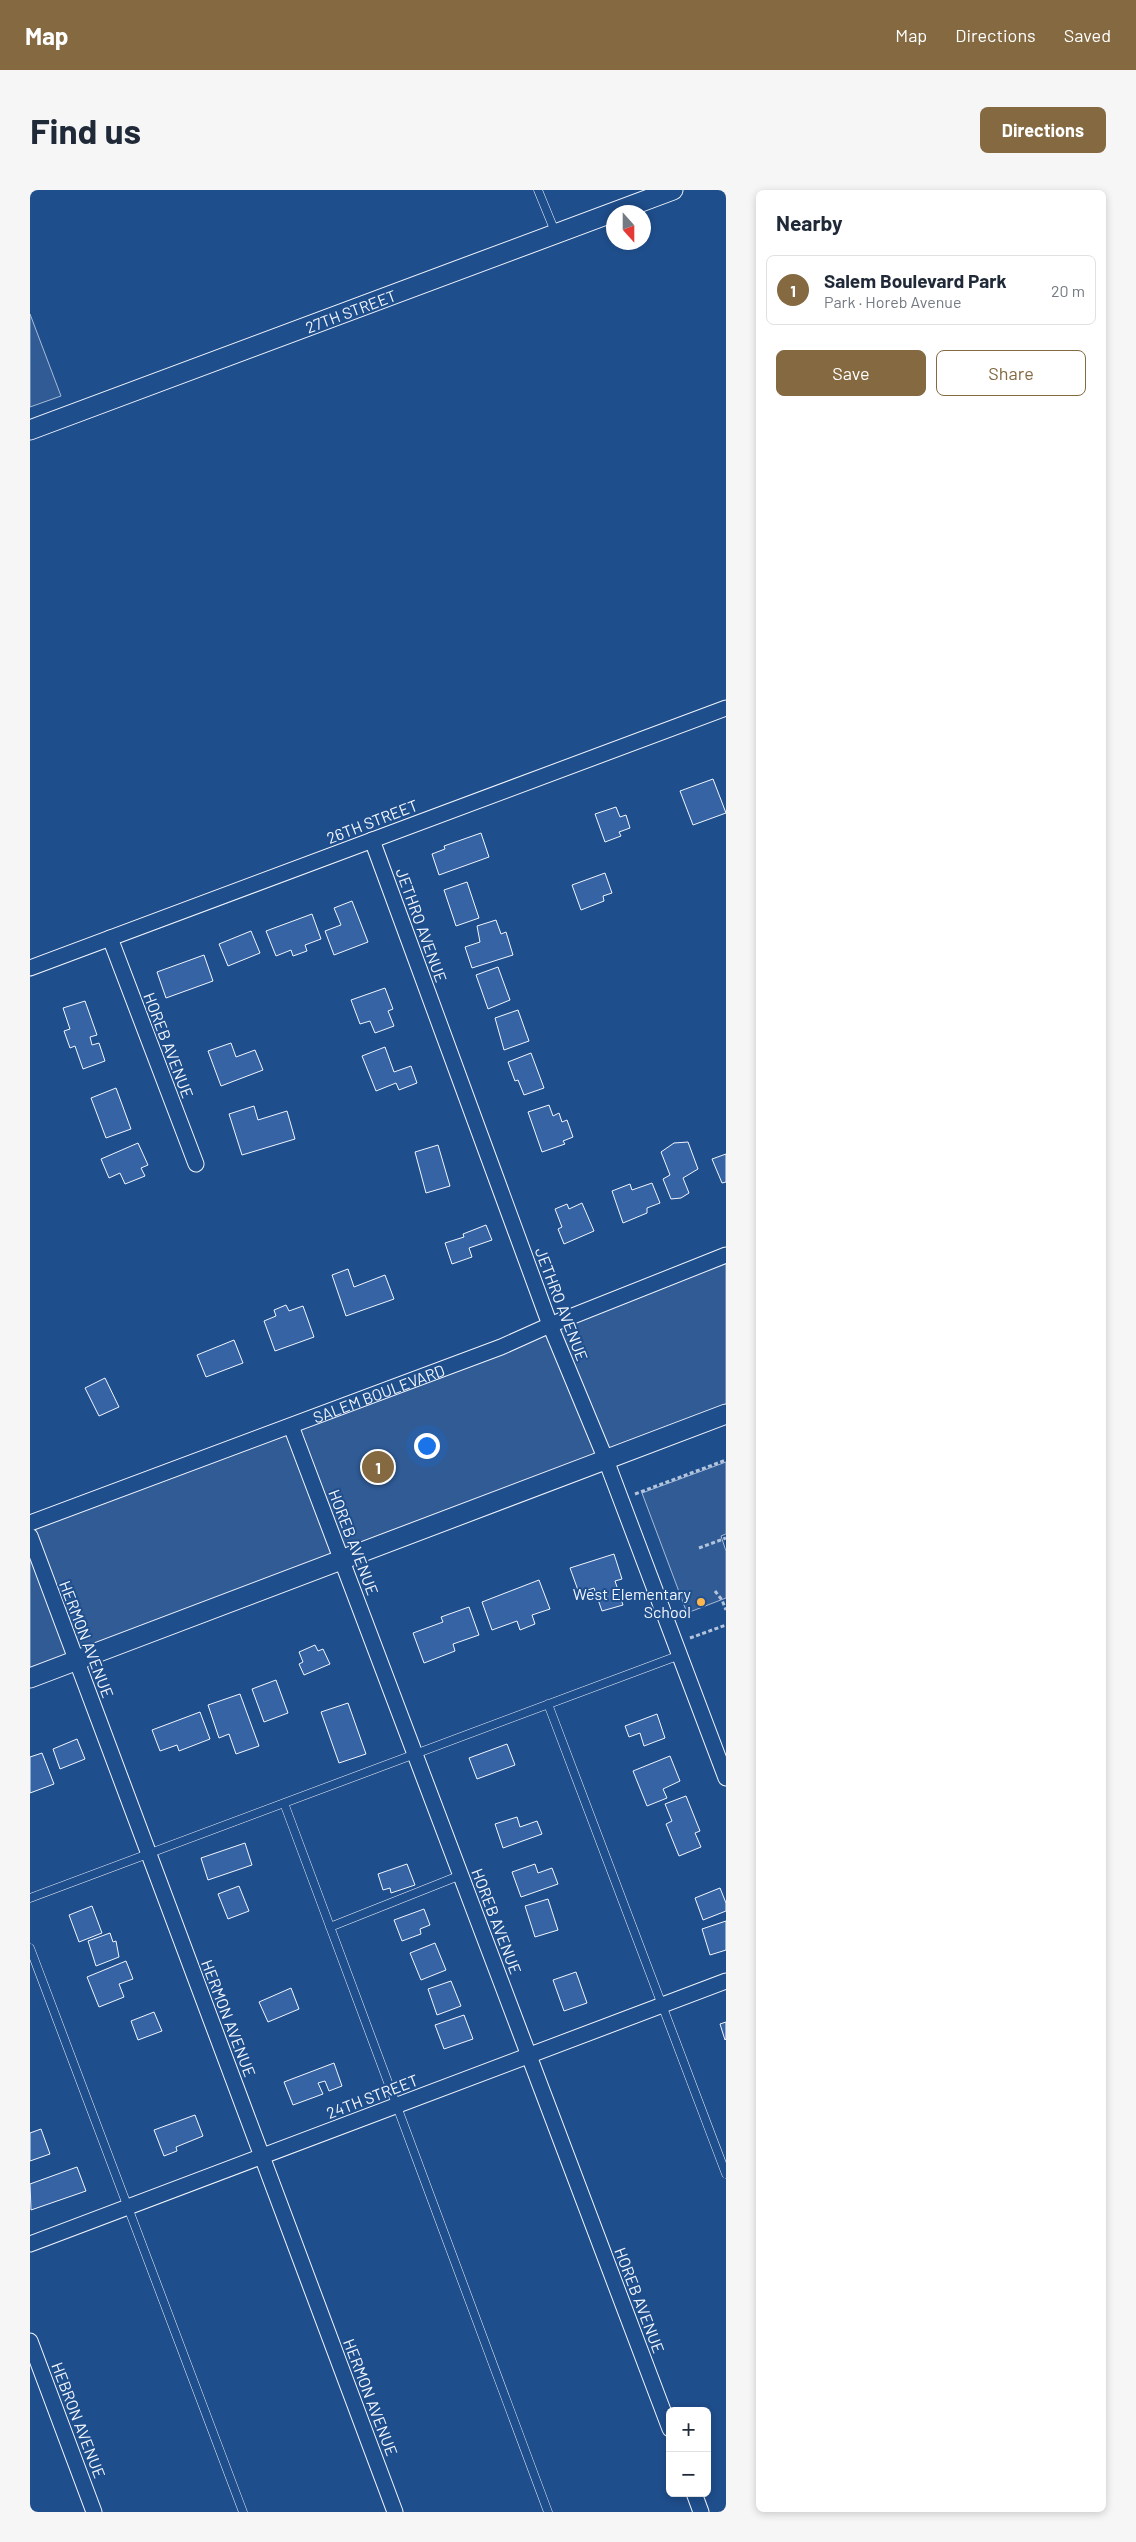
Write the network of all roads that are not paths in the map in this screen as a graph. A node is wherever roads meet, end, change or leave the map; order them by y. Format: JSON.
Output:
{"nodes":[{"id":1,"x":538,"y":190,"type":"edge"},
{"id":2,"x":673,"y":190,"type":"edge"},
{"id":3,"x":556,"y":234,"type":"junction"},
{"id":4,"x":30,"y":430,"type":"edge"},
{"id":5,"x":726,"y":708,"type":"edge"},
{"id":6,"x":372,"y":840,"type":"junction"},
{"id":7,"x":110,"y":938,"type":"junction"},
{"id":8,"x":30,"y":968,"type":"edge"},
{"id":9,"x":196,"y":1164,"type":"dead end"},
{"id":10,"x":726,"y":1255,"type":"edge"},
{"id":11,"x":550,"y":1325,"type":"junction"},
{"id":12,"x":726,"y":1414,"type":"edge"},
{"id":13,"x":291,"y":1426,"type":"junction"},
{"id":14,"x":606,"y":1460,"type":"junction"},
{"id":15,"x":30,"y":1524,"type":"edge"},
{"id":16,"x":30,"y":1536,"type":"edge"},
{"id":17,"x":342,"y":1560,"type":"junction"},
{"id":18,"x":677,"y":1649,"type":"junction"},
{"id":19,"x":76,"y":1660,"type":"junction"},
{"id":20,"x":30,"y":1678,"type":"edge"},
{"id":21,"x":548,"y":1704,"type":"junction"},
{"id":22,"x":415,"y":1754,"type":"junction"},
{"id":23,"x":726,"y":1778,"type":"edge"},
{"id":24,"x":284,"y":1803,"type":"junction"},
{"id":25,"x":149,"y":1854,"type":"junction"},
{"id":26,"x":461,"y":1875,"type":"junction"},
{"id":27,"x":30,"y":1898,"type":"edge"},
{"id":28,"x":330,"y":1926,"type":"junction"},
{"id":29,"x":30,"y":1948,"type":"edge"},
{"id":30,"x":726,"y":1981,"type":"edge"},
{"id":31,"x":662,"y":2005,"type":"junction"},
{"id":32,"x":529,"y":2055,"type":"junction"},
{"id":33,"x":397,"y":2105,"type":"junction"},
{"id":34,"x":262,"y":2156,"type":"junction"},
{"id":35,"x":726,"y":2174,"type":"edge"},
{"id":36,"x":128,"y":2207,"type":"junction"},
{"id":37,"x":30,"y":2244,"type":"edge"},
{"id":38,"x":30,"y":2341,"type":"edge"},
{"id":39,"x":666,"y":2418,"type":"edge"},
{"id":40,"x":695,"y":2497,"type":"edge"},
{"id":41,"x":94,"y":2512,"type":"edge"},
{"id":42,"x":243,"y":2512,"type":"edge"},
{"id":43,"x":395,"y":2512,"type":"edge"},
{"id":44,"x":548,"y":2512,"type":"edge"},
{"id":45,"x":701,"y":2512,"type":"edge"}],
"edges":[{"from":1,"to":3,"type":"lane"},
{"from":2,"to":3,"type":"street","name":"27TH STREET"},
{"from":3,"to":4,"type":"street","name":"27TH STREET"},
{"from":5,"to":6,"type":"street","name":"26TH STREET"},
{"from":6,"to":7,"type":"street","name":"26TH STREET"},
{"from":6,"to":11,"type":"street","name":"JETHRO AVENUE"},
{"from":7,"to":8,"type":"street","name":"26TH STREET"},
{"from":7,"to":9,"type":"street","name":"HOREB AVENUE"},
{"from":10,"to":11,"type":"street","name":"SALEM BOULEVARD"},
{"from":11,"to":13,"type":"street","name":"SALEM BOULEVARD"},
{"from":11,"to":14,"type":"street","name":"JETHRO AVENUE"},
{"from":12,"to":14,"type":"street"},
{"from":13,"to":15,"type":"street","name":"SALEM BOULEVARD"},
{"from":13,"to":17,"type":"street","name":"HOREB AVENUE"},
{"from":14,"to":17,"type":"street"},
{"from":14,"to":18,"type":"street","name":"JETHRO AVENUE"},
{"from":16,"to":19,"type":"street","name":"HERMON AVENUE"},
{"from":17,"to":19,"type":"street"},
{"from":17,"to":22,"type":"street","name":"HOREB AVENUE"},
{"from":18,"to":21,"type":"lane"},
{"from":18,"to":23,"type":"street","name":"JETHRO AVENUE"},
{"from":19,"to":20,"type":"street"},
{"from":19,"to":25,"type":"street","name":"HERMON AVENUE"},
{"from":21,"to":22,"type":"lane"},
{"from":21,"to":31,"type":"lane"},
{"from":22,"to":24,"type":"lane"},
{"from":22,"to":26,"type":"street","name":"HOREB AVENUE"},
{"from":24,"to":25,"type":"lane"},
{"from":24,"to":28,"type":"lane"},
{"from":25,"to":27,"type":"lane"},
{"from":25,"to":34,"type":"street","name":"HERMON AVENUE"},
{"from":26,"to":28,"type":"lane"},
{"from":26,"to":32,"type":"street","name":"HOREB AVENUE"},
{"from":28,"to":33,"type":"lane"},
{"from":29,"to":36,"type":"lane"},
{"from":30,"to":31,"type":"street","name":"24TH STREET"},
{"from":31,"to":32,"type":"street","name":"24TH STREET"},
{"from":31,"to":35,"type":"lane"},
{"from":32,"to":33,"type":"street","name":"24TH STREET"},
{"from":32,"to":39,"type":"street","name":"HOREB AVENUE"},
{"from":33,"to":34,"type":"street","name":"24TH STREET"},
{"from":33,"to":44,"type":"lane"},
{"from":34,"to":36,"type":"street","name":"24TH STREET"},
{"from":34,"to":43,"type":"street","name":"HERMON AVENUE"},
{"from":36,"to":37,"type":"street","name":"24TH STREET"},
{"from":36,"to":42,"type":"lane"},
{"from":38,"to":41,"type":"street","name":"HEBRON AVENUE"},
{"from":40,"to":45,"type":"street"}]}
